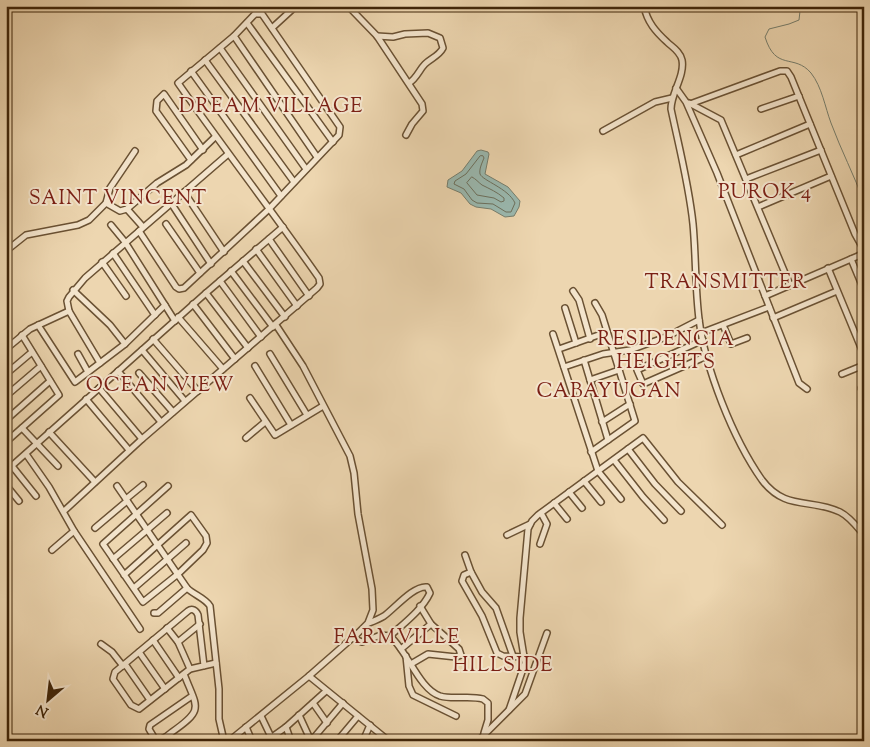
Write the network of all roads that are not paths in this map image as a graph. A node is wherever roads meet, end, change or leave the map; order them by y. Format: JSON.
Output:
{"nodes":[{"id":1,"x":296,"y":6,"type":"edge"},
{"id":2,"x":348,"y":6,"type":"edge"},
{"id":3,"x":644,"y":6,"type":"edge"},
{"id":4,"x":247,"y":23,"type":"junction"},
{"id":5,"x":272,"y":28,"type":"junction"},
{"id":6,"x":234,"y":36,"type":"junction"},
{"id":7,"x":377,"y":36,"type":"junction"},
{"id":8,"x":220,"y":48,"type":"junction"},
{"id":9,"x":205,"y":60,"type":"junction"},
{"id":10,"x":192,"y":71,"type":"junction"},
{"id":11,"x":409,"y":83,"type":"junction"},
{"id":12,"x":676,"y":88,"type":"junction"},
{"id":13,"x":799,"y":96,"type":"junction"},
{"id":14,"x":672,"y":98,"type":"junction"},
{"id":15,"x":688,"y":103,"type":"junction"},
{"id":16,"x":761,"y":109,"type":"dead end"},
{"id":17,"x":810,"y":124,"type":"junction"},
{"id":18,"x":603,"y":131,"type":"dead end"},
{"id":19,"x":406,"y":135,"type":"dead end"},
{"id":20,"x":215,"y":137,"type":"junction"},
{"id":21,"x":333,"y":142,"type":"junction"},
{"id":22,"x":203,"y":150,"type":"junction"},
{"id":23,"x":820,"y":150,"type":"junction"},
{"id":24,"x":135,"y":151,"type":"dead end"},
{"id":25,"x":228,"y":155,"type":"junction"},
{"id":26,"x":736,"y":155,"type":"junction"},
{"id":27,"x":317,"y":158,"type":"junction"},
{"id":28,"x":191,"y":160,"type":"junction"},
{"id":29,"x":306,"y":169,"type":"junction"},
{"id":30,"x":831,"y":176,"type":"junction"},
{"id":31,"x":746,"y":179,"type":"junction"},
{"id":32,"x":294,"y":182,"type":"junction"},
{"id":33,"x":184,"y":192,"type":"junction"},
{"id":34,"x":281,"y":196,"type":"junction"},
{"id":35,"x":106,"y":203,"type":"junction"},
{"id":36,"x":171,"y":204,"type":"junction"},
{"id":37,"x":758,"y":207,"type":"junction"},
{"id":38,"x":128,"y":209,"type":"junction"},
{"id":39,"x":269,"y":209,"type":"junction"},
{"id":40,"x":166,"y":224,"type":"dead end"},
{"id":41,"x":111,"y":225,"type":"dead end"},
{"id":42,"x":283,"y":227,"type":"junction"},
{"id":43,"x":141,"y":229,"type":"junction"},
{"id":44,"x":269,"y":239,"type":"junction"},
{"id":45,"x":125,"y":242,"type":"junction"},
{"id":46,"x":256,"y":249,"type":"junction"},
{"id":47,"x":6,"y":251,"type":"edge"},
{"id":48,"x":864,"y":251,"type":"edge"},
{"id":49,"x":224,"y":252,"type":"junction"},
{"id":50,"x":113,"y":253,"type":"junction"},
{"id":51,"x":851,"y":258,"type":"junction"},
{"id":52,"x":243,"y":261,"type":"junction"},
{"id":53,"x":102,"y":262,"type":"junction"},
{"id":54,"x":211,"y":264,"type":"junction"},
{"id":55,"x":828,"y":268,"type":"junction"},
{"id":56,"x":231,"y":271,"type":"junction"},
{"id":57,"x":200,"y":273,"type":"junction"},
{"id":58,"x":220,"y":281,"type":"junction"},
{"id":59,"x":790,"y":285,"type":"junction"},
{"id":60,"x":73,"y":290,"type":"junction"},
{"id":61,"x":864,"y":290,"type":"edge"},
{"id":62,"x":573,"y":291,"type":"dead end"},
{"id":63,"x":837,"y":291,"type":"junction"},
{"id":64,"x":206,"y":293,"type":"junction"},
{"id":65,"x":126,"y":296,"type":"dead end"},
{"id":66,"x":309,"y":296,"type":"junction"},
{"id":67,"x":765,"y":296,"type":"junction"},
{"id":68,"x":594,"y":303,"type":"dead end"},
{"id":69,"x":193,"y":304,"type":"junction"},
{"id":70,"x":165,"y":305,"type":"junction"},
{"id":71,"x":297,"y":306,"type":"junction"},
{"id":72,"x":769,"y":307,"type":"junction"},
{"id":73,"x":565,"y":308,"type":"dead end"},
{"id":74,"x":69,"y":311,"type":"junction"},
{"id":75,"x":155,"y":315,"type":"junction"},
{"id":76,"x":284,"y":317,"type":"junction"},
{"id":77,"x":773,"y":318,"type":"junction"},
{"id":78,"x":176,"y":319,"type":"junction"},
{"id":79,"x":699,"y":320,"type":"junction"},
{"id":80,"x":38,"y":325,"type":"junction"},
{"id":81,"x":723,"y":325,"type":"junction"},
{"id":82,"x":275,"y":326,"type":"junction"},
{"id":83,"x":608,"y":332,"type":"junction"},
{"id":84,"x":701,"y":333,"type":"junction"},
{"id":85,"x":553,"y":334,"type":"dead end"},
{"id":86,"x":22,"y":335,"type":"junction"},
{"id":87,"x":261,"y":337,"type":"junction"},
{"id":88,"x":590,"y":338,"type":"junction"},
{"id":89,"x":747,"y":338,"type":"dead end"},
{"id":90,"x":154,"y":339,"type":"junction"},
{"id":91,"x":703,"y":340,"type":"junction"},
{"id":92,"x":576,"y":343,"type":"junction"},
{"id":93,"x":125,"y":344,"type":"junction"},
{"id":94,"x":248,"y":348,"type":"junction"},
{"id":95,"x":6,"y":349,"type":"edge"},
{"id":96,"x":559,"y":349,"type":"junction"},
{"id":97,"x":142,"y":350,"type":"junction"},
{"id":98,"x":32,"y":352,"type":"junction"},
{"id":99,"x":614,"y":352,"type":"junction"},
{"id":100,"x":78,"y":354,"type":"dead end"},
{"id":101,"x":270,"y":354,"type":"dead end"},
{"id":102,"x":864,"y":355,"type":"edge"},
{"id":103,"x":707,"y":356,"type":"junction"},
{"id":104,"x":235,"y":359,"type":"junction"},
{"id":105,"x":584,"y":360,"type":"junction"},
{"id":106,"x":100,"y":363,"type":"junction"},
{"id":107,"x":864,"y":365,"type":"edge"},
{"id":108,"x":41,"y":366,"type":"junction"},
{"id":109,"x":255,"y":366,"type":"dead end"},
{"id":110,"x":564,"y":367,"type":"junction"},
{"id":111,"x":223,"y":369,"type":"junction"},
{"id":112,"x":619,"y":370,"type":"junction"},
{"id":113,"x":118,"y":371,"type":"junction"},
{"id":114,"x":88,"y":372,"type":"junction"},
{"id":115,"x":139,"y":373,"type":"dead end"},
{"id":116,"x":6,"y":374,"type":"edge"},
{"id":117,"x":842,"y":374,"type":"dead end"},
{"id":118,"x":590,"y":380,"type":"junction"},
{"id":119,"x":50,"y":381,"type":"junction"},
{"id":120,"x":864,"y":385,"type":"edge"},
{"id":121,"x":99,"y":388,"type":"junction"},
{"id":122,"x":807,"y":389,"type":"dead end"},
{"id":123,"x":198,"y":391,"type":"junction"},
{"id":124,"x":864,"y":395,"type":"edge"},
{"id":125,"x":6,"y":396,"type":"edge"},
{"id":126,"x":250,"y":398,"type":"dead end"},
{"id":127,"x":86,"y":399,"type":"junction"},
{"id":128,"x":185,"y":402,"type":"junction"},
{"id":129,"x":630,"y":404,"type":"junction"},
{"id":130,"x":323,"y":406,"type":"junction"},
{"id":131,"x":173,"y":412,"type":"junction"},
{"id":132,"x":307,"y":415,"type":"junction"},
{"id":133,"x":6,"y":420,"type":"edge"},
{"id":134,"x":161,"y":422,"type":"junction"},
{"id":135,"x":265,"y":422,"type":"junction"},
{"id":136,"x":602,"y":422,"type":"junction"},
{"id":137,"x":291,"y":426,"type":"junction"},
{"id":138,"x":22,"y":428,"type":"junction"},
{"id":139,"x":49,"y":432,"type":"junction"},
{"id":140,"x":246,"y":438,"type":"dead end"},
{"id":141,"x":142,"y":439,"type":"junction"},
{"id":142,"x":608,"y":440,"type":"junction"},
{"id":143,"x":6,"y":442,"type":"edge"},
{"id":144,"x":37,"y":443,"type":"junction"},
{"id":145,"x":628,"y":449,"type":"junction"},
{"id":146,"x":130,"y":450,"type":"junction"},
{"id":147,"x":591,"y":452,"type":"junction"},
{"id":148,"x":26,"y":454,"type":"junction"},
{"id":149,"x":614,"y":460,"type":"junction"},
{"id":150,"x":12,"y":466,"type":"junction"},
{"id":151,"x":58,"y":466,"type":"dead end"},
{"id":152,"x":6,"y":471,"type":"edge"},
{"id":153,"x":598,"y":471,"type":"junction"},
{"id":154,"x":584,"y":481,"type":"junction"},
{"id":155,"x":95,"y":482,"type":"junction"},
{"id":156,"x":6,"y":485,"type":"edge"},
{"id":157,"x":143,"y":485,"type":"dead end"},
{"id":158,"x":117,"y":486,"type":"dead end"},
{"id":159,"x":168,"y":486,"type":"dead end"},
{"id":160,"x":569,"y":492,"type":"junction"},
{"id":161,"x":36,"y":496,"type":"dead end"},
{"id":162,"x":622,"y":499,"type":"dead end"},
{"id":163,"x":127,"y":500,"type":"junction"},
{"id":164,"x":19,"y":501,"type":"dead end"},
{"id":165,"x":554,"y":502,"type":"junction"},
{"id":166,"x":601,"y":502,"type":"dead end"},
{"id":167,"x":582,"y":508,"type":"dead end"},
{"id":168,"x":681,"y":511,"type":"dead end"},
{"id":169,"x":64,"y":512,"type":"junction"},
{"id":170,"x":167,"y":513,"type":"dead end"},
{"id":171,"x":541,"y":513,"type":"junction"},
{"id":172,"x":137,"y":514,"type":"junction"},
{"id":173,"x":566,"y":519,"type":"dead end"},
{"id":174,"x":664,"y":520,"type":"dead end"},
{"id":175,"x":530,"y":524,"type":"junction"},
{"id":176,"x":722,"y":525,"type":"dead end"},
{"id":177,"x":95,"y":528,"type":"dead end"},
{"id":178,"x":148,"y":530,"type":"junction"},
{"id":179,"x":74,"y":531,"type":"junction"},
{"id":180,"x":507,"y":535,"type":"dead end"},
{"id":181,"x":864,"y":536,"type":"edge"},
{"id":182,"x":186,"y":543,"type":"dead end"},
{"id":183,"x":157,"y":544,"type":"junction"},
{"id":184,"x":540,"y":544,"type":"dead end"},
{"id":185,"x":52,"y":550,"type":"dead end"},
{"id":186,"x":465,"y":554,"type":"dead end"},
{"id":187,"x":167,"y":558,"type":"junction"},
{"id":188,"x":113,"y":559,"type":"junction"},
{"id":189,"x":471,"y":572,"type":"junction"},
{"id":190,"x":124,"y":574,"type":"junction"},
{"id":191,"x":178,"y":574,"type":"junction"},
{"id":192,"x":134,"y":588,"type":"junction"},
{"id":193,"x":187,"y":588,"type":"junction"},
{"id":194,"x":420,"y":606,"type":"junction"},
{"id":195,"x":154,"y":613,"type":"dead end"},
{"id":196,"x":368,"y":623,"type":"junction"},
{"id":197,"x":200,"y":624,"type":"junction"},
{"id":198,"x":431,"y":624,"type":"junction"},
{"id":199,"x":167,"y":628,"type":"junction"},
{"id":200,"x":140,"y":629,"type":"dead end"},
{"id":201,"x":547,"y":633,"type":"dead end"},
{"id":202,"x":390,"y":636,"type":"junction"},
{"id":203,"x":352,"y":638,"type":"junction"},
{"id":204,"x":153,"y":640,"type":"junction"},
{"id":205,"x":178,"y":642,"type":"junction"},
{"id":206,"x":101,"y":644,"type":"dead end"},
{"id":207,"x":401,"y":649,"type":"junction"},
{"id":208,"x":139,"y":652,"type":"junction"},
{"id":209,"x":406,"y":656,"type":"junction"},
{"id":210,"x":513,"y":656,"type":"junction"},
{"id":211,"x":526,"y":657,"type":"junction"},
{"id":212,"x":216,"y":663,"type":"junction"},
{"id":213,"x":411,"y":664,"type":"junction"},
{"id":214,"x":124,"y":665,"type":"junction"},
{"id":215,"x":204,"y":666,"type":"junction"},
{"id":216,"x":190,"y":669,"type":"junction"},
{"id":217,"x":181,"y":676,"type":"junction"},
{"id":218,"x":310,"y":676,"type":"junction"},
{"id":219,"x":165,"y":689,"type":"junction"},
{"id":220,"x":326,"y":691,"type":"junction"},
{"id":221,"x":192,"y":696,"type":"junction"},
{"id":222,"x":150,"y":700,"type":"junction"},
{"id":223,"x":313,"y":703,"type":"junction"},
{"id":224,"x":343,"y":704,"type":"junction"},
{"id":225,"x":509,"y":710,"type":"junction"},
{"id":226,"x":299,"y":715,"type":"junction"},
{"id":227,"x":261,"y":716,"type":"junction"},
{"id":228,"x":358,"y":716,"type":"junction"},
{"id":229,"x":456,"y":716,"type":"dead end"},
{"id":230,"x":327,"y":723,"type":"junction"},
{"id":231,"x":370,"y":725,"type":"junction"},
{"id":232,"x":246,"y":727,"type":"junction"},
{"id":233,"x":286,"y":727,"type":"junction"},
{"id":234,"x":484,"y":733,"type":"junction"},
{"id":235,"x":273,"y":739,"type":"edge"},
{"id":236,"x":387,"y":740,"type":"edge"},
{"id":237,"x":224,"y":741,"type":"edge"},
{"id":238,"x":229,"y":741,"type":"edge"},
{"id":239,"x":252,"y":741,"type":"edge"},
{"id":240,"x":291,"y":741,"type":"edge"},
{"id":241,"x":337,"y":741,"type":"edge"},
{"id":242,"x":364,"y":741,"type":"edge"},
{"id":243,"x":478,"y":741,"type":"edge"}],
"edges":[{"from":1,"to":5,"type":"street"},
{"from":2,"to":7,"type":"street"},
{"from":3,"to":12,"type":"street"},
{"from":4,"to":5,"type":"street"},
{"from":4,"to":6,"type":"street"},
{"from":4,"to":21,"type":"street"},
{"from":5,"to":21,"type":"street"},
{"from":6,"to":8,"type":"street"},
{"from":6,"to":27,"type":"street"},
{"from":7,"to":11,"type":"street"},
{"from":7,"to":11,"type":"street"},
{"from":8,"to":9,"type":"street"},
{"from":8,"to":29,"type":"street"},
{"from":9,"to":10,"type":"street"},
{"from":9,"to":32,"type":"street"},
{"from":10,"to":20,"type":"street"},
{"from":10,"to":34,"type":"street"},
{"from":11,"to":19,"type":"street"},
{"from":12,"to":14,"type":"street"},
{"from":12,"to":15,"type":"street"},
{"from":13,"to":15,"type":"street"},
{"from":13,"to":16,"type":"street"},
{"from":13,"to":17,"type":"street"},
{"from":14,"to":18,"type":"street"},
{"from":14,"to":79,"type":"street"},
{"from":15,"to":26,"type":"street"},
{"from":15,"to":67,"type":"street"},
{"from":17,"to":23,"type":"street"},
{"from":17,"to":26,"type":"street"},
{"from":20,"to":22,"type":"street"},
{"from":20,"to":25,"type":"street"},
{"from":21,"to":27,"type":"street"},
{"from":22,"to":28,"type":"street"},
{"from":22,"to":28,"type":"street"},
{"from":23,"to":30,"type":"street"},
{"from":23,"to":31,"type":"street"},
{"from":24,"to":35,"type":"street"},
{"from":25,"to":33,"type":"street"},
{"from":25,"to":39,"type":"street"},
{"from":26,"to":31,"type":"street"},
{"from":27,"to":29,"type":"street"},
{"from":28,"to":38,"type":"street"},
{"from":29,"to":32,"type":"street"},
{"from":30,"to":37,"type":"street"},
{"from":30,"to":48,"type":"street"},
{"from":31,"to":37,"type":"street"},
{"from":32,"to":34,"type":"street"},
{"from":33,"to":36,"type":"street"},
{"from":33,"to":49,"type":"street"},
{"from":34,"to":39,"type":"street"},
{"from":35,"to":38,"type":"street"},
{"from":35,"to":47,"type":"street"},
{"from":36,"to":43,"type":"street"},
{"from":36,"to":54,"type":"street"},
{"from":37,"to":59,"type":"street"},
{"from":38,"to":43,"type":"street"},
{"from":39,"to":42,"type":"street"},
{"from":39,"to":49,"type":"street"},
{"from":40,"to":57,"type":"street"},
{"from":41,"to":45,"type":"street"},
{"from":42,"to":44,"type":"street"},
{"from":42,"to":66,"type":"street"},
{"from":43,"to":45,"type":"street"},
{"from":43,"to":57,"type":"street"},
{"from":44,"to":46,"type":"street"},
{"from":44,"to":66,"type":"street"},
{"from":45,"to":50,"type":"street"},
{"from":45,"to":70,"type":"street"},
{"from":46,"to":52,"type":"street"},
{"from":46,"to":71,"type":"street"},
{"from":48,"to":51,"type":"street"},
{"from":49,"to":54,"type":"street"},
{"from":50,"to":53,"type":"street"},
{"from":50,"to":75,"type":"street"},
{"from":51,"to":55,"type":"street"},
{"from":51,"to":61,"type":"street"},
{"from":52,"to":56,"type":"street"},
{"from":52,"to":76,"type":"street"},
{"from":53,"to":60,"type":"street"},
{"from":53,"to":65,"type":"street"},
{"from":54,"to":57,"type":"street"},
{"from":55,"to":59,"type":"street"},
{"from":55,"to":63,"type":"street"},
{"from":56,"to":58,"type":"street"},
{"from":56,"to":82,"type":"street"},
{"from":58,"to":64,"type":"street"},
{"from":58,"to":87,"type":"street"},
{"from":59,"to":67,"type":"street"},
{"from":60,"to":74,"type":"street"},
{"from":60,"to":93,"type":"street"},
{"from":62,"to":88,"type":"street"},
{"from":63,"to":77,"type":"street"},
{"from":63,"to":102,"type":"street"},
{"from":64,"to":69,"type":"street"},
{"from":64,"to":94,"type":"street"},
{"from":66,"to":71,"type":"street"},
{"from":67,"to":72,"type":"street"},
{"from":68,"to":83,"type":"street"},
{"from":69,"to":78,"type":"street"},
{"from":69,"to":104,"type":"street"},
{"from":70,"to":75,"type":"street"},
{"from":70,"to":78,"type":"street"},
{"from":71,"to":76,"type":"street"},
{"from":72,"to":77,"type":"street"},
{"from":72,"to":81,"type":"street"},
{"from":73,"to":92,"type":"street"},
{"from":74,"to":80,"type":"street"},
{"from":74,"to":106,"type":"street"},
{"from":75,"to":93,"type":"street"},
{"from":76,"to":82,"type":"street"},
{"from":77,"to":122,"type":"street"},
{"from":78,"to":90,"type":"street"},
{"from":78,"to":111,"type":"street"},
{"from":79,"to":84,"type":"street"},
{"from":79,"to":99,"type":"street"},
{"from":80,"to":86,"type":"street"},
{"from":80,"to":114,"type":"street"},
{"from":81,"to":84,"type":"street"},
{"from":81,"to":89,"type":"street"},
{"from":82,"to":87,"type":"street"},
{"from":82,"to":130,"type":"street"},
{"from":83,"to":88,"type":"street"},
{"from":83,"to":99,"type":"street"},
{"from":84,"to":91,"type":"street"},
{"from":85,"to":96,"type":"street"},
{"from":86,"to":95,"type":"street"},
{"from":86,"to":98,"type":"street"},
{"from":87,"to":94,"type":"street"},
{"from":88,"to":92,"type":"street"},
{"from":90,"to":97,"type":"street"},
{"from":90,"to":123,"type":"street"},
{"from":91,"to":103,"type":"street"},
{"from":91,"to":103,"type":"street"},
{"from":92,"to":96,"type":"street"},
{"from":93,"to":106,"type":"street"},
{"from":94,"to":104,"type":"street"},
{"from":96,"to":110,"type":"street"},
{"from":97,"to":113,"type":"street"},
{"from":97,"to":128,"type":"street"},
{"from":98,"to":108,"type":"street"},
{"from":98,"to":116,"type":"street"},
{"from":99,"to":105,"type":"street"},
{"from":99,"to":112,"type":"street"},
{"from":100,"to":114,"type":"street"},
{"from":101,"to":132,"type":"street"},
{"from":103,"to":181,"type":"street"},
{"from":104,"to":111,"type":"street"},
{"from":105,"to":110,"type":"street"},
{"from":105,"to":118,"type":"street"},
{"from":106,"to":114,"type":"street"},
{"from":107,"to":117,"type":"street"},
{"from":108,"to":119,"type":"street"},
{"from":108,"to":125,"type":"street"},
{"from":109,"to":137,"type":"street"},
{"from":110,"to":147,"type":"street"},
{"from":111,"to":123,"type":"street"},
{"from":112,"to":118,"type":"street"},
{"from":112,"to":129,"type":"street"},
{"from":113,"to":121,"type":"street"},
{"from":113,"to":134,"type":"street"},
{"from":115,"to":131,"type":"street"},
{"from":118,"to":136,"type":"street"},
{"from":119,"to":133,"type":"street"},
{"from":119,"to":138,"type":"street"},
{"from":120,"to":124,"type":"street"},
{"from":121,"to":127,"type":"street"},
{"from":121,"to":141,"type":"street"},
{"from":123,"to":128,"type":"street"},
{"from":126,"to":135,"type":"street"},
{"from":127,"to":139,"type":"street"},
{"from":127,"to":146,"type":"street"},
{"from":128,"to":131,"type":"street"},
{"from":129,"to":136,"type":"street"},
{"from":129,"to":142,"type":"street"},
{"from":130,"to":132,"type":"street"},
{"from":130,"to":196,"type":"street"},
{"from":131,"to":134,"type":"street"},
{"from":132,"to":137,"type":"street"},
{"from":134,"to":141,"type":"street"},
{"from":135,"to":137,"type":"street"},
{"from":135,"to":140,"type":"street"},
{"from":136,"to":142,"type":"street"},
{"from":138,"to":143,"type":"street"},
{"from":138,"to":144,"type":"street"},
{"from":139,"to":144,"type":"street"},
{"from":139,"to":155,"type":"street"},
{"from":141,"to":146,"type":"street"},
{"from":142,"to":147,"type":"street"},
{"from":144,"to":148,"type":"street"},
{"from":144,"to":151,"type":"street"},
{"from":145,"to":149,"type":"street"},
{"from":145,"to":168,"type":"street"},
{"from":145,"to":176,"type":"street"},
{"from":146,"to":155,"type":"street"},
{"from":147,"to":153,"type":"street"},
{"from":148,"to":150,"type":"street"},
{"from":148,"to":169,"type":"street"},
{"from":149,"to":153,"type":"street"},
{"from":149,"to":174,"type":"street"},
{"from":150,"to":152,"type":"street"},
{"from":150,"to":161,"type":"street"},
{"from":153,"to":154,"type":"street"},
{"from":153,"to":162,"type":"street"},
{"from":154,"to":160,"type":"street"},
{"from":154,"to":166,"type":"street"},
{"from":155,"to":169,"type":"street"},
{"from":156,"to":164,"type":"street"},
{"from":157,"to":163,"type":"street"},
{"from":158,"to":163,"type":"street"},
{"from":159,"to":172,"type":"street"},
{"from":160,"to":165,"type":"street"},
{"from":160,"to":167,"type":"street"},
{"from":163,"to":172,"type":"street"},
{"from":163,"to":177,"type":"street"},
{"from":165,"to":171,"type":"street"},
{"from":165,"to":173,"type":"street"},
{"from":169,"to":179,"type":"street"},
{"from":170,"to":178,"type":"street"},
{"from":171,"to":175,"type":"street"},
{"from":171,"to":184,"type":"street"},
{"from":172,"to":178,"type":"street"},
{"from":172,"to":188,"type":"street"},
{"from":175,"to":180,"type":"street"},
{"from":175,"to":211,"type":"street"},
{"from":178,"to":183,"type":"street"},
{"from":178,"to":188,"type":"street"},
{"from":179,"to":185,"type":"street"},
{"from":179,"to":200,"type":"street"},
{"from":182,"to":187,"type":"street"},
{"from":183,"to":187,"type":"street"},
{"from":183,"to":190,"type":"street"},
{"from":183,"to":191,"type":"street"},
{"from":186,"to":189,"type":"street"},
{"from":187,"to":191,"type":"street"},
{"from":187,"to":192,"type":"street"},
{"from":188,"to":190,"type":"street"},
{"from":189,"to":210,"type":"street"},
{"from":189,"to":210,"type":"street"},
{"from":190,"to":192,"type":"street"},
{"from":191,"to":192,"type":"street"},
{"from":191,"to":193,"type":"street"},
{"from":193,"to":195,"type":"street"},
{"from":193,"to":212,"type":"street"},
{"from":194,"to":196,"type":"street"},
{"from":194,"to":198,"type":"street"},
{"from":194,"to":202,"type":"street"},
{"from":196,"to":203,"type":"street"},
{"from":197,"to":199,"type":"street"},
{"from":197,"to":205,"type":"street"},
{"from":197,"to":215,"type":"street"},
{"from":198,"to":207,"type":"street"},
{"from":198,"to":213,"type":"street"},
{"from":199,"to":204,"type":"street"},
{"from":199,"to":205,"type":"street"},
{"from":201,"to":225,"type":"street"},
{"from":202,"to":203,"type":"street"},
{"from":202,"to":207,"type":"street"},
{"from":203,"to":218,"type":"street"},
{"from":204,"to":208,"type":"street"},
{"from":204,"to":217,"type":"street"},
{"from":205,"to":216,"type":"street"},
{"from":206,"to":214,"type":"street"},
{"from":207,"to":209,"type":"street"},
{"from":208,"to":214,"type":"street"},
{"from":208,"to":219,"type":"street"},
{"from":209,"to":213,"type":"street"},
{"from":209,"to":229,"type":"street"},
{"from":210,"to":211,"type":"street"},
{"from":211,"to":225,"type":"street"},
{"from":212,"to":215,"type":"street"},
{"from":212,"to":237,"type":"street"},
{"from":213,"to":234,"type":"street"},
{"from":214,"to":222,"type":"street"},
{"from":214,"to":222,"type":"street"},
{"from":215,"to":216,"type":"street"},
{"from":216,"to":217,"type":"street"},
{"from":217,"to":219,"type":"street"},
{"from":217,"to":221,"type":"street"},
{"from":218,"to":220,"type":"street"},
{"from":218,"to":227,"type":"street"},
{"from":219,"to":222,"type":"street"},
{"from":220,"to":223,"type":"street"},
{"from":220,"to":224,"type":"street"},
{"from":221,"to":221,"type":"street"},
{"from":223,"to":226,"type":"street"},
{"from":223,"to":230,"type":"street"},
{"from":224,"to":228,"type":"street"},
{"from":224,"to":230,"type":"street"},
{"from":225,"to":234,"type":"street"},
{"from":226,"to":230,"type":"street"},
{"from":226,"to":233,"type":"street"},
{"from":227,"to":232,"type":"street"},
{"from":227,"to":235,"type":"street"},
{"from":228,"to":231,"type":"street"},
{"from":228,"to":241,"type":"street"},
{"from":231,"to":236,"type":"street"},
{"from":231,"to":242,"type":"street"},
{"from":232,"to":238,"type":"street"},
{"from":232,"to":239,"type":"street"},
{"from":233,"to":235,"type":"street"},
{"from":233,"to":240,"type":"street"},
{"from":234,"to":243,"type":"street"}]}
